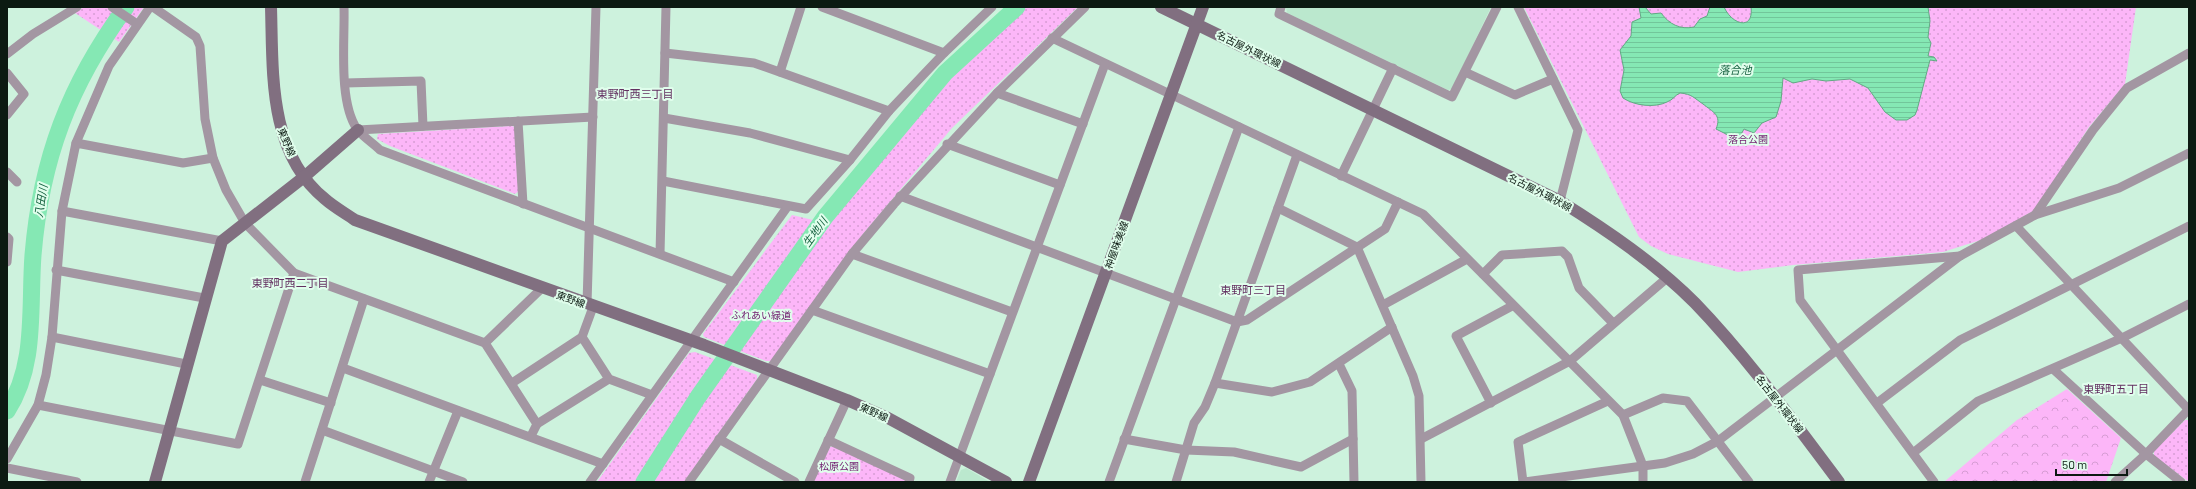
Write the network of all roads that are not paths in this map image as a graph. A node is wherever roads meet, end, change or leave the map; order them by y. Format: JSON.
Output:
{"nodes":[{"id":1,"x":77,"y":7,"type":"edge"},
{"id":2,"x":112,"y":7,"type":"edge"},
{"id":3,"x":150,"y":7,"type":"edge"},
{"id":4,"x":153,"y":7,"type":"edge"},
{"id":5,"x":271,"y":7,"type":"edge"},
{"id":6,"x":344,"y":7,"type":"edge"},
{"id":7,"x":596,"y":7,"type":"edge"},
{"id":8,"x":666,"y":7,"type":"edge"},
{"id":9,"x":801,"y":7,"type":"edge"},
{"id":10,"x":822,"y":7,"type":"edge"},
{"id":11,"x":1085,"y":7,"type":"edge"},
{"id":12,"x":1161,"y":7,"type":"edge"},
{"id":13,"x":1203,"y":7,"type":"edge"},
{"id":14,"x":1281,"y":7,"type":"edge"},
{"id":15,"x":1497,"y":7,"type":"edge"},
{"id":16,"x":1518,"y":7,"type":"edge"},
{"id":17,"x":987,"y":8,"type":"edge"},
{"id":18,"x":66,"y":10,"type":"edge"},
{"id":19,"x":135,"y":23,"type":"junction"},
{"id":20,"x":1197,"y":24,"type":"junction"},
{"id":21,"x":1052,"y":38,"type":"junction"},
{"id":22,"x":665,"y":53,"type":"junction"},
{"id":23,"x":944,"y":53,"type":"junction"},
{"id":24,"x":7,"y":54,"type":"edge"},
{"id":25,"x":2189,"y":54,"type":"edge"},
{"id":26,"x":1106,"y":64,"type":"junction"},
{"id":27,"x":1393,"y":68,"type":"junction"},
{"id":28,"x":780,"y":72,"type":"junction"},
{"id":29,"x":1465,"y":72,"type":"junction"},
{"id":30,"x":7,"y":73,"type":"edge"},
{"id":31,"x":1553,"y":79,"type":"junction"},
{"id":32,"x":345,"y":83,"type":"junction"},
{"id":33,"x":997,"y":93,"type":"junction"},
{"id":34,"x":1171,"y":95,"type":"junction"},
{"id":35,"x":1373,"y":110,"type":"junction"},
{"id":36,"x":889,"y":111,"type":"junction"},
{"id":37,"x":7,"y":115,"type":"edge"},
{"id":38,"x":593,"y":117,"type":"junction"},
{"id":39,"x":664,"y":118,"type":"junction"},
{"id":40,"x":518,"y":121,"type":"junction"},
{"id":41,"x":1083,"y":124,"type":"junction"},
{"id":42,"x":424,"y":126,"type":"junction"},
{"id":43,"x":1239,"y":127,"type":"junction"},
{"id":44,"x":358,"y":130,"type":"junction"},
{"id":45,"x":76,"y":143,"type":"junction"},
{"id":46,"x":947,"y":144,"type":"junction"},
{"id":47,"x":2189,"y":153,"type":"edge"},
{"id":48,"x":1297,"y":155,"type":"junction"},
{"id":49,"x":213,"y":158,"type":"junction"},
{"id":50,"x":850,"y":160,"type":"junction"},
{"id":51,"x":7,"y":172,"type":"edge"},
{"id":52,"x":1342,"y":176,"type":"junction"},
{"id":53,"x":304,"y":177,"type":"junction"},
{"id":54,"x":663,"y":180,"type":"junction"},
{"id":55,"x":17,"y":182,"type":"dead end"},
{"id":56,"x":1060,"y":185,"type":"junction"},
{"id":57,"x":900,"y":196,"type":"junction"},
{"id":58,"x":1560,"y":201,"type":"junction"},
{"id":59,"x":1398,"y":202,"type":"junction"},
{"id":60,"x":523,"y":204,"type":"junction"},
{"id":61,"x":788,"y":206,"type":"junction"},
{"id":62,"x":1278,"y":208,"type":"junction"},
{"id":63,"x":62,"y":211,"type":"junction"},
{"id":64,"x":2035,"y":215,"type":"junction"},
{"id":65,"x":245,"y":223,"type":"junction"},
{"id":66,"x":2189,"y":226,"type":"edge"},
{"id":67,"x":2017,"y":227,"type":"junction"},
{"id":68,"x":590,"y":228,"type":"junction"},
{"id":69,"x":7,"y":237,"type":"edge"},
{"id":70,"x":222,"y":241,"type":"junction"},
{"id":71,"x":1037,"y":246,"type":"junction"},
{"id":72,"x":1357,"y":247,"type":"junction"},
{"id":73,"x":660,"y":254,"type":"junction"},
{"id":74,"x":852,"y":254,"type":"junction"},
{"id":75,"x":1960,"y":256,"type":"junction"},
{"id":76,"x":1467,"y":259,"type":"junction"},
{"id":77,"x":7,"y":262,"type":"edge"},
{"id":78,"x":56,"y":270,"type":"junction"},
{"id":79,"x":294,"y":273,"type":"junction"},
{"id":80,"x":1106,"y":274,"type":"junction"},
{"id":81,"x":1483,"y":274,"type":"junction"},
{"id":82,"x":1666,"y":278,"type":"junction"},
{"id":83,"x":734,"y":282,"type":"junction"},
{"id":84,"x":2070,"y":285,"type":"junction"},
{"id":85,"x":542,"y":288,"type":"junction"},
{"id":86,"x":204,"y":298,"type":"junction"},
{"id":87,"x":364,"y":299,"type":"junction"},
{"id":88,"x":1176,"y":299,"type":"junction"},
{"id":89,"x":2189,"y":304,"type":"edge"},
{"id":90,"x":590,"y":305,"type":"junction"},
{"id":91,"x":1383,"y":305,"type":"junction"},
{"id":92,"x":1512,"y":306,"type":"junction"},
{"id":93,"x":812,"y":310,"type":"junction"},
{"id":94,"x":1012,"y":312,"type":"junction"},
{"id":95,"x":1237,"y":322,"type":"junction"},
{"id":96,"x":1613,"y":323,"type":"junction"},
{"id":97,"x":1392,"y":327,"type":"junction"},
{"id":98,"x":52,"y":337,"type":"junction"},
{"id":99,"x":582,"y":337,"type":"junction"},
{"id":100,"x":2122,"y":338,"type":"junction"},
{"id":101,"x":692,"y":341,"type":"junction"},
{"id":102,"x":485,"y":343,"type":"junction"},
{"id":103,"x":1838,"y":350,"type":"junction"},
{"id":104,"x":1570,"y":362,"type":"junction"},
{"id":105,"x":186,"y":364,"type":"junction"},
{"id":106,"x":1339,"y":364,"type":"junction"},
{"id":107,"x":343,"y":368,"type":"junction"},
{"id":108,"x":764,"y":368,"type":"junction"},
{"id":109,"x":2053,"y":369,"type":"junction"},
{"id":110,"x":990,"y":374,"type":"junction"},
{"id":111,"x":609,"y":379,"type":"junction"},
{"id":112,"x":260,"y":380,"type":"junction"},
{"id":113,"x":512,"y":383,"type":"junction"},
{"id":114,"x":1214,"y":383,"type":"junction"},
{"id":115,"x":652,"y":395,"type":"junction"},
{"id":116,"x":1775,"y":398,"type":"junction"},
{"id":117,"x":847,"y":400,"type":"junction"},
{"id":118,"x":1608,"y":401,"type":"junction"},
{"id":119,"x":1490,"y":402,"type":"junction"},
{"id":120,"x":330,"y":403,"type":"junction"},
{"id":121,"x":1877,"y":403,"type":"junction"},
{"id":122,"x":38,"y":405,"type":"junction"},
{"id":123,"x":2189,"y":409,"type":"edge"},
{"id":124,"x":458,"y":411,"type":"junction"},
{"id":125,"x":1623,"y":415,"type":"junction"},
{"id":126,"x":537,"y":424,"type":"junction"},
{"id":127,"x":322,"y":430,"type":"junction"},
{"id":128,"x":169,"y":431,"type":"junction"},
{"id":129,"x":531,"y":436,"type":"junction"},
{"id":130,"x":719,"y":439,"type":"junction"},
{"id":131,"x":1124,"y":439,"type":"junction"},
{"id":132,"x":1353,"y":439,"type":"junction"},
{"id":133,"x":1421,"y":439,"type":"junction"},
{"id":134,"x":828,"y":440,"type":"junction"},
{"id":135,"x":1718,"y":441,"type":"junction"},
{"id":136,"x":1186,"y":450,"type":"junction"},
{"id":137,"x":1913,"y":453,"type":"junction"},
{"id":138,"x":2146,"y":454,"type":"junction"},
{"id":139,"x":960,"y":455,"type":"junction"},
{"id":140,"x":7,"y":459,"type":"edge"},
{"id":141,"x":603,"y":464,"type":"junction"},
{"id":142,"x":1643,"y":466,"type":"junction"},
{"id":143,"x":7,"y":468,"type":"edge"},
{"id":144,"x":434,"y":472,"type":"junction"},
{"id":145,"x":1932,"y":481,"type":"edge"},
{"id":146,"x":77,"y":482,"type":"edge"},
{"id":147,"x":155,"y":482,"type":"edge"},
{"id":148,"x":305,"y":482,"type":"edge"},
{"id":149,"x":429,"y":482,"type":"edge"},
{"id":150,"x":463,"y":482,"type":"edge"},
{"id":151,"x":590,"y":482,"type":"edge"},
{"id":152,"x":689,"y":482,"type":"edge"},
{"id":153,"x":795,"y":482,"type":"edge"},
{"id":154,"x":809,"y":482,"type":"edge"},
{"id":155,"x":909,"y":482,"type":"edge"},
{"id":156,"x":950,"y":482,"type":"edge"},
{"id":157,"x":1006,"y":482,"type":"edge"},
{"id":158,"x":1029,"y":482,"type":"edge"},
{"id":159,"x":1109,"y":482,"type":"edge"},
{"id":160,"x":1176,"y":482,"type":"edge"},
{"id":161,"x":1354,"y":482,"type":"edge"},
{"id":162,"x":1421,"y":482,"type":"edge"},
{"id":163,"x":1523,"y":482,"type":"edge"},
{"id":164,"x":1643,"y":482,"type":"edge"},
{"id":165,"x":1749,"y":482,"type":"edge"},
{"id":166,"x":1839,"y":482,"type":"edge"},
{"id":167,"x":2115,"y":482,"type":"edge"},
{"id":168,"x":2182,"y":482,"type":"edge"}],
"edges":[{"from":1,"to":18,"type":"street"},
{"from":2,"to":19,"type":"street"},
{"from":3,"to":19,"type":"street"},
{"from":4,"to":49,"type":"street"},
{"from":5,"to":53,"type":"street","name":"東野線"},
{"from":6,"to":32,"type":"street"},
{"from":7,"to":38,"type":"street"},
{"from":8,"to":22,"type":"street"},
{"from":9,"to":28,"type":"street"},
{"from":10,"to":23,"type":"street"},
{"from":11,"to":21,"type":"street"},
{"from":12,"to":20,"type":"street","name":"名古屋外環状線"},
{"from":13,"to":20,"type":"street","name":"神屋味美線"},
{"from":14,"to":27,"type":"street"},
{"from":15,"to":29,"type":"street"},
{"from":16,"to":31,"type":"street"},
{"from":17,"to":23,"type":"street"},
{"from":18,"to":24,"type":"street"},
{"from":19,"to":45,"type":"street"},
{"from":20,"to":34,"type":"street","name":"神屋味美線"},
{"from":20,"to":35,"type":"street","name":"名古屋外環状線"},
{"from":21,"to":26,"type":"street"},
{"from":21,"to":33,"type":"street"},
{"from":22,"to":28,"type":"street"},
{"from":22,"to":39,"type":"street"},
{"from":23,"to":36,"type":"street"},
{"from":25,"to":64,"type":"street"},
{"from":26,"to":34,"type":"street"},
{"from":26,"to":41,"type":"street"},
{"from":27,"to":29,"type":"street"},
{"from":27,"to":35,"type":"street"},
{"from":28,"to":36,"type":"street"},
{"from":29,"to":31,"type":"street"},
{"from":30,"to":37,"type":"street"},
{"from":31,"to":58,"type":"street"},
{"from":32,"to":42,"type":"street"},
{"from":32,"to":44,"type":"street"},
{"from":33,"to":41,"type":"street"},
{"from":33,"to":46,"type":"street"},
{"from":34,"to":43,"type":"street"},
{"from":34,"to":80,"type":"street","name":"神屋味美線"},
{"from":35,"to":52,"type":"street"},
{"from":35,"to":58,"type":"street","name":"名古屋外環状線"},
{"from":36,"to":50,"type":"street"},
{"from":38,"to":40,"type":"street"},
{"from":38,"to":68,"type":"street"},
{"from":39,"to":50,"type":"street"},
{"from":39,"to":54,"type":"street"},
{"from":40,"to":42,"type":"street"},
{"from":40,"to":60,"type":"street"},
{"from":41,"to":56,"type":"street"},
{"from":42,"to":44,"type":"street"},
{"from":43,"to":48,"type":"street"},
{"from":43,"to":88,"type":"street"},
{"from":44,"to":53,"type":"street"},
{"from":44,"to":60,"type":"street"},
{"from":45,"to":49,"type":"street"},
{"from":45,"to":63,"type":"street"},
{"from":46,"to":56,"type":"street"},
{"from":46,"to":57,"type":"street"},
{"from":47,"to":64,"type":"street"},
{"from":48,"to":52,"type":"street"},
{"from":48,"to":62,"type":"street"},
{"from":49,"to":65,"type":"street"},
{"from":50,"to":61,"type":"street"},
{"from":51,"to":55,"type":"street"},
{"from":52,"to":59,"type":"street"},
{"from":53,"to":65,"type":"street"},
{"from":53,"to":85,"type":"street","name":"東野線"},
{"from":54,"to":61,"type":"street"},
{"from":54,"to":73,"type":"street"},
{"from":56,"to":71,"type":"street"},
{"from":57,"to":71,"type":"street"},
{"from":57,"to":74,"type":"street"},
{"from":58,"to":82,"type":"street","name":"名古屋外環状線"},
{"from":59,"to":72,"type":"street"},
{"from":59,"to":76,"type":"street"},
{"from":60,"to":68,"type":"street"},
{"from":61,"to":83,"type":"street"},
{"from":62,"to":72,"type":"street"},
{"from":62,"to":95,"type":"street"},
{"from":63,"to":70,"type":"street"},
{"from":63,"to":78,"type":"street"},
{"from":64,"to":67,"type":"street"},
{"from":65,"to":70,"type":"street"},
{"from":65,"to":79,"type":"street"},
{"from":66,"to":84,"type":"street"},
{"from":67,"to":75,"type":"street"},
{"from":67,"to":84,"type":"street"},
{"from":68,"to":73,"type":"street"},
{"from":68,"to":90,"type":"street"},
{"from":69,"to":77,"type":"street"},
{"from":70,"to":86,"type":"street"},
{"from":71,"to":80,"type":"street"},
{"from":71,"to":94,"type":"street"},
{"from":72,"to":91,"type":"street"},
{"from":72,"to":95,"type":"street"},
{"from":73,"to":83,"type":"street"},
{"from":74,"to":93,"type":"street"},
{"from":74,"to":94,"type":"street"},
{"from":75,"to":103,"type":"street"},
{"from":75,"to":103,"type":"street"},
{"from":76,"to":81,"type":"street"},
{"from":76,"to":91,"type":"street"},
{"from":78,"to":86,"type":"street"},
{"from":78,"to":98,"type":"street"},
{"from":79,"to":87,"type":"street"},
{"from":79,"to":112,"type":"street"},
{"from":80,"to":88,"type":"street"},
{"from":80,"to":158,"type":"street","name":"神屋味美線"},
{"from":81,"to":92,"type":"street"},
{"from":81,"to":96,"type":"street"},
{"from":82,"to":96,"type":"street"},
{"from":82,"to":116,"type":"street","name":"名古屋外環状線"},
{"from":83,"to":101,"type":"street"},
{"from":84,"to":100,"type":"street"},
{"from":84,"to":121,"type":"street"},
{"from":85,"to":90,"type":"street","name":"東野線"},
{"from":85,"to":102,"type":"street"},
{"from":86,"to":105,"type":"street"},
{"from":87,"to":102,"type":"street"},
{"from":87,"to":107,"type":"street"},
{"from":88,"to":95,"type":"street"},
{"from":88,"to":131,"type":"street"},
{"from":89,"to":100,"type":"street"},
{"from":90,"to":99,"type":"street"},
{"from":90,"to":101,"type":"street","name":"東野線"},
{"from":91,"to":97,"type":"street"},
{"from":92,"to":104,"type":"street"},
{"from":92,"to":119,"type":"street"},
{"from":93,"to":108,"type":"street"},
{"from":93,"to":110,"type":"street"},
{"from":94,"to":110,"type":"street"},
{"from":95,"to":114,"type":"street"},
{"from":96,"to":104,"type":"street"},
{"from":97,"to":106,"type":"street"},
{"from":97,"to":133,"type":"street"},
{"from":98,"to":105,"type":"street"},
{"from":98,"to":122,"type":"street"},
{"from":99,"to":111,"type":"street"},
{"from":99,"to":113,"type":"street"},
{"from":100,"to":109,"type":"street"},
{"from":100,"to":123,"type":"street"},
{"from":101,"to":108,"type":"street","name":"東野線"},
{"from":101,"to":115,"type":"street"},
{"from":102,"to":113,"type":"street"},
{"from":103,"to":116,"type":"street"},
{"from":103,"to":121,"type":"street"},
{"from":104,"to":118,"type":"street"},
{"from":104,"to":119,"type":"street"},
{"from":105,"to":128,"type":"street"},
{"from":106,"to":114,"type":"street"},
{"from":106,"to":132,"type":"street"},
{"from":107,"to":120,"type":"street"},
{"from":107,"to":124,"type":"street"},
{"from":108,"to":117,"type":"street","name":"東野線"},
{"from":108,"to":130,"type":"street"},
{"from":109,"to":137,"type":"street"},
{"from":109,"to":138,"type":"street"},
{"from":110,"to":139,"type":"street"},
{"from":111,"to":115,"type":"street"},
{"from":111,"to":126,"type":"street"},
{"from":112,"to":120,"type":"street"},
{"from":112,"to":128,"type":"street"},
{"from":113,"to":126,"type":"street"},
{"from":114,"to":136,"type":"street"},
{"from":115,"to":141,"type":"street"},
{"from":116,"to":135,"type":"street"},
{"from":116,"to":166,"type":"street","name":"名古屋外環状線"},
{"from":117,"to":134,"type":"street"},
{"from":117,"to":139,"type":"street","name":"東野線"},
{"from":118,"to":125,"type":"street"},
{"from":118,"to":163,"type":"street"},
{"from":119,"to":133,"type":"street"},
{"from":120,"to":127,"type":"street"},
{"from":121,"to":137,"type":"street"},
{"from":122,"to":128,"type":"street"},
{"from":122,"to":140,"type":"street"},
{"from":123,"to":138,"type":"street"},
{"from":124,"to":129,"type":"street"},
{"from":124,"to":144,"type":"street"},
{"from":125,"to":135,"type":"street"},
{"from":125,"to":142,"type":"street"},
{"from":126,"to":129,"type":"street"},
{"from":127,"to":144,"type":"street"},
{"from":127,"to":148,"type":"street"},
{"from":128,"to":147,"type":"street"},
{"from":129,"to":141,"type":"street"},
{"from":130,"to":152,"type":"street"},
{"from":130,"to":153,"type":"street"},
{"from":131,"to":136,"type":"street"},
{"from":131,"to":159,"type":"street"},
{"from":132,"to":136,"type":"street"},
{"from":132,"to":161,"type":"street"},
{"from":133,"to":162,"type":"street"},
{"from":134,"to":154,"type":"street"},
{"from":134,"to":155,"type":"street"},
{"from":135,"to":142,"type":"street"},
{"from":135,"to":165,"type":"street"},
{"from":136,"to":160,"type":"street"},
{"from":137,"to":145,"type":"street"},
{"from":138,"to":167,"type":"street"},
{"from":138,"to":168,"type":"street"},
{"from":139,"to":156,"type":"street"},
{"from":139,"to":157,"type":"street","name":"東野線"},
{"from":141,"to":151,"type":"street"},
{"from":142,"to":163,"type":"street"},
{"from":142,"to":164,"type":"street"},
{"from":143,"to":146,"type":"street"},
{"from":144,"to":149,"type":"street"},
{"from":144,"to":150,"type":"street"}]}
